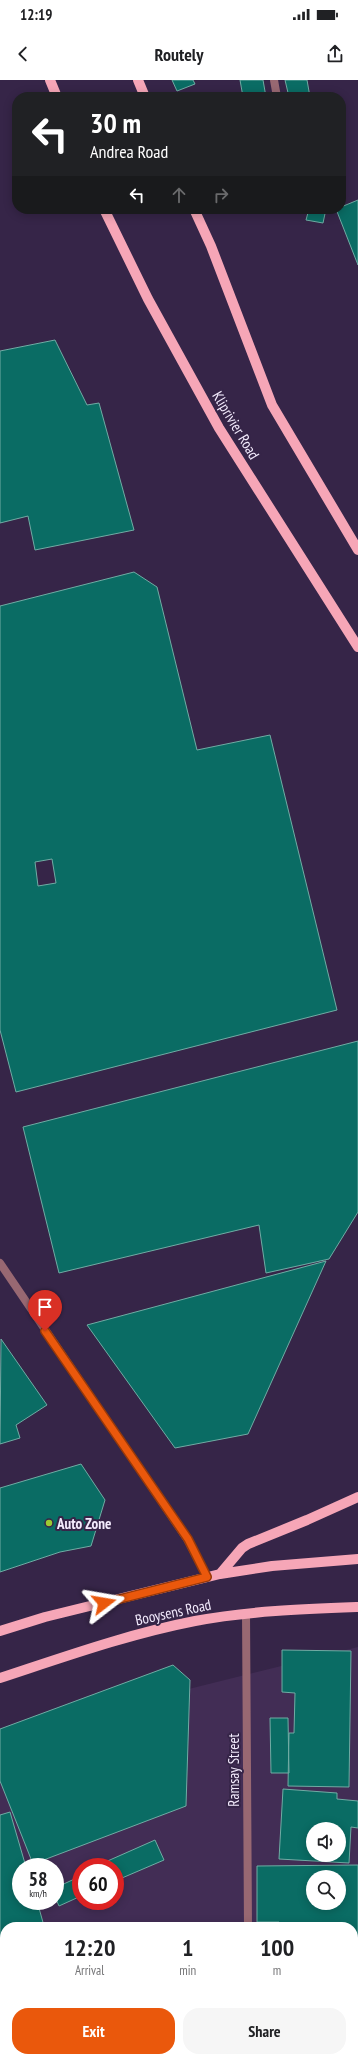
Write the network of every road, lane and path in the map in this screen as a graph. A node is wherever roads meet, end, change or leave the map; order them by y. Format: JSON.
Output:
{"nodes":[{"id":1,"x":50,"y":80,"type":"edge"},
{"id":2,"x":138,"y":80,"type":"edge"},
{"id":3,"x":145,"y":80,"type":"edge"},
{"id":4,"x":274,"y":80,"type":"edge"},
{"id":5,"x":55,"y":92,"type":"edge"},
{"id":6,"x":143,"y":92,"type":"edge"},
{"id":7,"x":144,"y":92,"type":"edge"},
{"id":8,"x":276,"y":92,"type":"edge"},
{"id":9,"x":106,"y":214,"type":"edge"},
{"id":10,"x":196,"y":214,"type":"edge"},
{"id":11,"x":358,"y":550,"type":"edge"},
{"id":12,"x":358,"y":647,"type":"edge"},
{"id":13,"x":0,"y":1263,"type":"edge"},
{"id":14,"x":358,"y":1497,"type":"edge"},
{"id":15,"x":358,"y":1559,"type":"edge"},
{"id":16,"x":220,"y":1574,"type":"junction"},
{"id":17,"x":207,"y":1577,"type":"junction"},
{"id":18,"x":358,"y":1607,"type":"edge"},
{"id":19,"x":246,"y":1613,"type":"junction"},
{"id":20,"x":0,"y":1631,"type":"edge"},
{"id":21,"x":0,"y":1678,"type":"edge"},
{"id":22,"x":248,"y":1922,"type":"edge"}],
"edges":[{"from":1,"to":5,"type":"main road"},
{"from":2,"to":6,"type":"main road"},
{"from":3,"to":7,"type":"street"},
{"from":4,"to":8,"type":"street"},
{"from":9,"to":12,"type":"main road","name":"Kliprivier Road"},
{"from":10,"to":11,"type":"main road"},
{"from":13,"to":17,"type":"street"},
{"from":14,"to":16,"type":"main road"},
{"from":15,"to":16,"type":"main road","name":"Booysens Road"},
{"from":16,"to":17,"type":"main road","name":"Booysens Road"},
{"from":17,"to":20,"type":"main road","name":"Booysens Road"},
{"from":18,"to":19,"type":"main road","name":"Booysens Road"},
{"from":19,"to":21,"type":"main road","name":"Booysens Road"},
{"from":19,"to":22,"type":"street","name":"Ramsay Street"}]}
